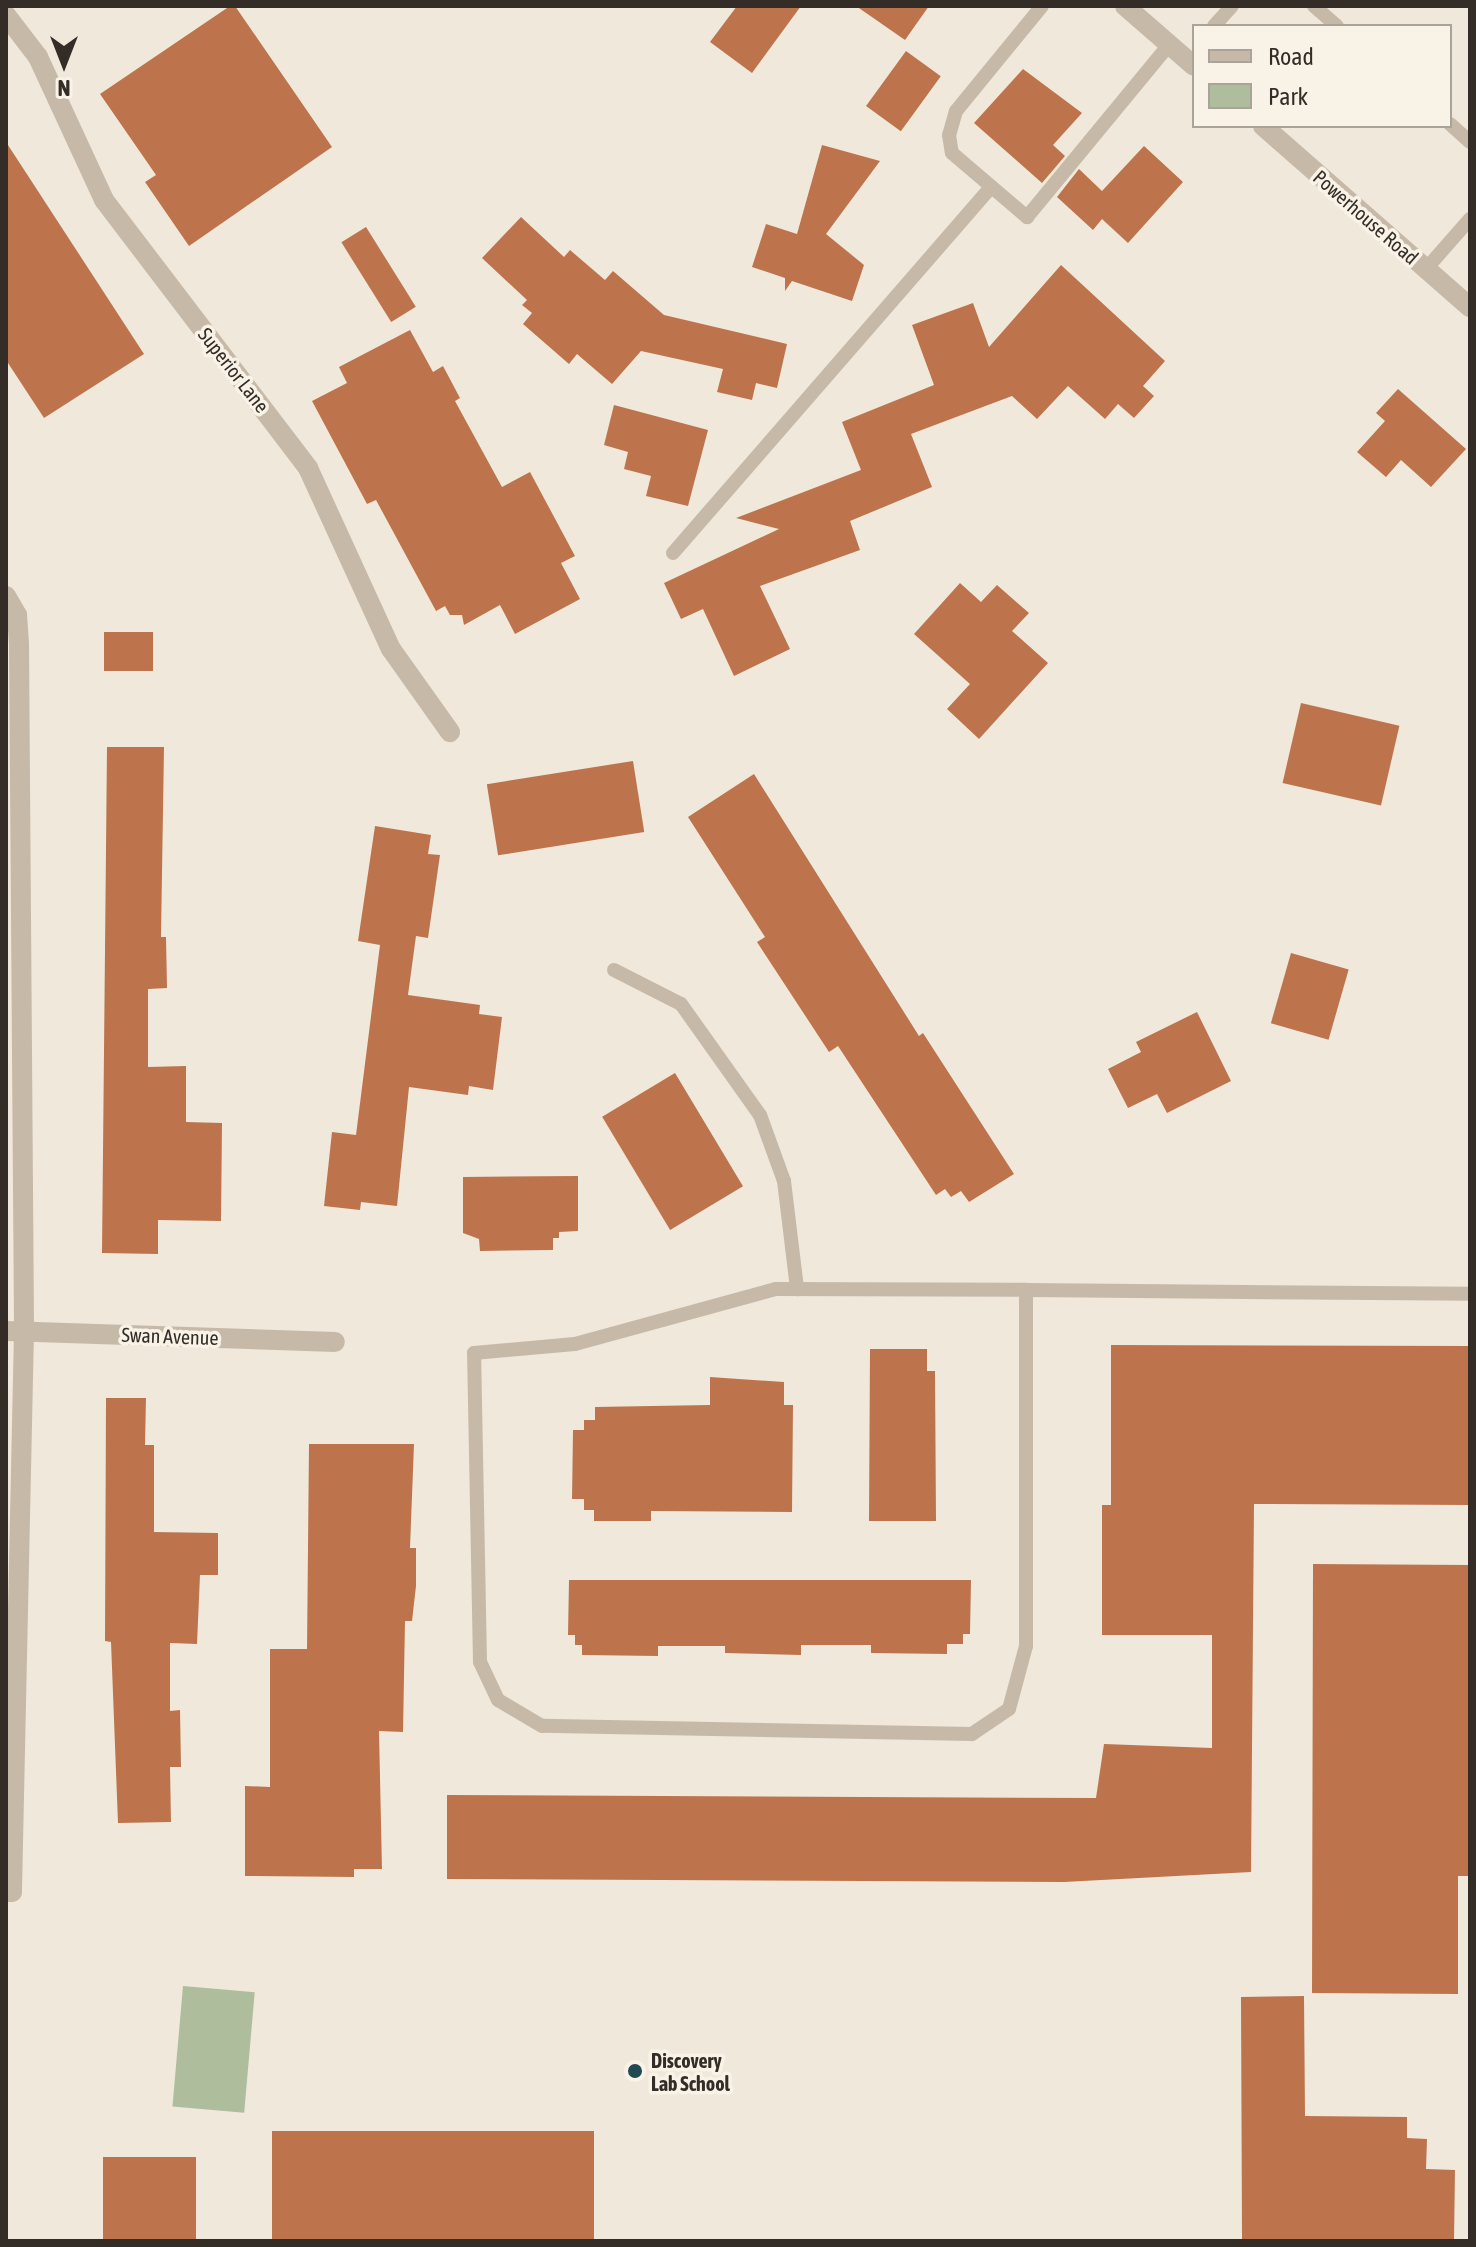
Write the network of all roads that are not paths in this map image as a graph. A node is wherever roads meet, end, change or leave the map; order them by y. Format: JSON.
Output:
{"nodes":[{"id":1,"x":1042,"y":6,"type":"edge"},
{"id":2,"x":1125,"y":6,"type":"edge"},
{"id":3,"x":1232,"y":6,"type":"edge"},
{"id":4,"x":1314,"y":6,"type":"edge"},
{"id":5,"x":6,"y":15,"type":"edge"},
{"id":6,"x":1216,"y":24,"type":"edge"},
{"id":7,"x":1335,"y":24,"type":"edge"},
{"id":8,"x":1185,"y":54,"type":"edge"},
{"id":9,"x":1452,"y":126,"type":"edge"},
{"id":10,"x":1265,"y":128,"type":"edge"},
{"id":11,"x":1470,"y":142,"type":"edge"},
{"id":12,"x":991,"y":187,"type":"junction"},
{"id":13,"x":1470,"y":219,"type":"edge"},
{"id":14,"x":1426,"y":269,"type":"junction"},
{"id":15,"x":1470,"y":307,"type":"edge"},
{"id":16,"x":673,"y":553,"type":"dead end"},
{"id":17,"x":6,"y":596,"type":"edge"},
{"id":18,"x":450,"y":732,"type":"dead end"},
{"id":19,"x":614,"y":970,"type":"dead end"},
{"id":20,"x":797,"y":1289,"type":"junction"},
{"id":21,"x":1026,"y":1290,"type":"junction"},
{"id":22,"x":1470,"y":1294,"type":"edge"},
{"id":23,"x":15,"y":1331,"type":"edge"},
{"id":24,"x":335,"y":1342,"type":"dead end"},
{"id":25,"x":9,"y":1892,"type":"edge"}],
"edges":[{"from":1,"to":12,"type":"lane"},
{"from":2,"to":8,"type":"street"},
{"from":3,"to":6,"type":"lane"},
{"from":4,"to":7,"type":"lane"},
{"from":5,"to":18,"type":"street","name":"Superior Lane"},
{"from":8,"to":12,"type":"lane"},
{"from":9,"to":11,"type":"lane"},
{"from":10,"to":14,"type":"street","name":"Powerhouse Road"},
{"from":12,"to":16,"type":"lane"},
{"from":13,"to":14,"type":"lane"},
{"from":14,"to":15,"type":"street","name":"Powerhouse Road"},
{"from":17,"to":23,"type":"street"},
{"from":19,"to":20,"type":"lane"},
{"from":20,"to":21,"type":"lane"},
{"from":20,"to":21,"type":"lane"},
{"from":21,"to":22,"type":"lane"},
{"from":23,"to":24,"type":"street","name":"Swan Avenue"},
{"from":23,"to":25,"type":"street"}]}
